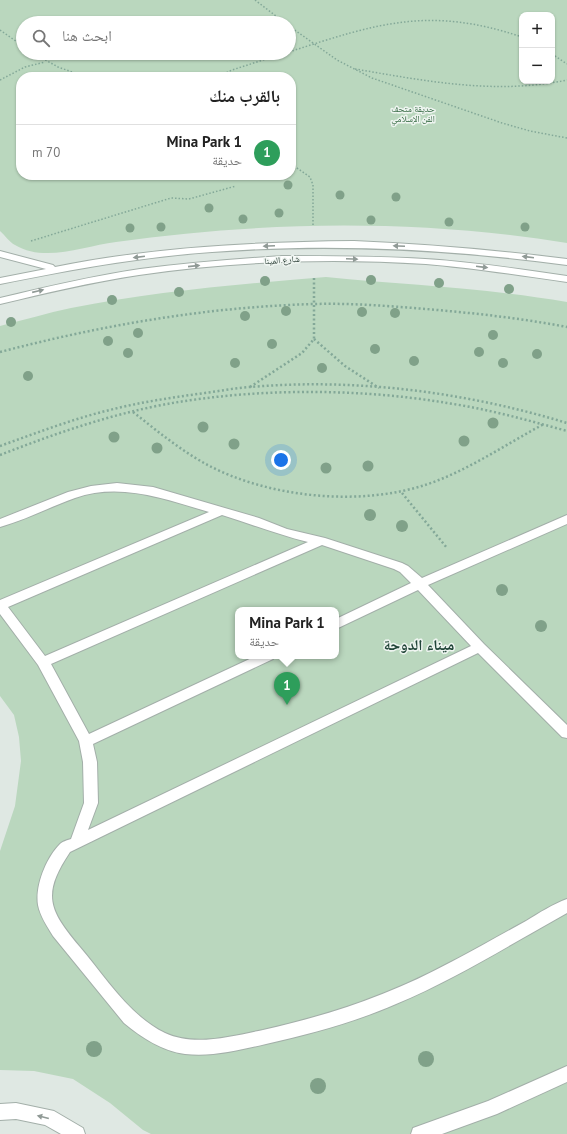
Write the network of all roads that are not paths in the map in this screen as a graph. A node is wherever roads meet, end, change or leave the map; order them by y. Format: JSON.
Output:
{"nodes":[{"id":1,"x":0,"y":254,"type":"edge"},
{"id":2,"x":567,"y":262,"type":"edge"},
{"id":3,"x":57,"y":268,"type":"junction"},
{"id":4,"x":567,"y":279,"type":"edge"},
{"id":5,"x":0,"y":281,"type":"edge"},
{"id":6,"x":0,"y":301,"type":"edge"},
{"id":7,"x":221,"y":511,"type":"junction"},
{"id":8,"x":567,"y":519,"type":"edge"},
{"id":9,"x":0,"y":524,"type":"edge"},
{"id":10,"x":321,"y":541,"type":"junction"},
{"id":11,"x":420,"y":584,"type":"junction"},
{"id":12,"x":339,"y":623,"type":"edge"},
{"id":13,"x":480,"y":647,"type":"junction"},
{"id":14,"x":262,"y":659,"type":"edge"},
{"id":15,"x":42,"y":662,"type":"junction"},
{"id":16,"x":567,"y":733,"type":"edge"},
{"id":17,"x":86,"y":741,"type":"junction"},
{"id":18,"x":77,"y":841,"type":"junction"},
{"id":19,"x":567,"y":905,"type":"edge"},
{"id":20,"x":567,"y":1074,"type":"edge"},
{"id":21,"x":0,"y":1112,"type":"edge"},
{"id":22,"x":78,"y":1134,"type":"edge"},
{"id":23,"x":419,"y":1134,"type":"edge"}],
"edges":[{"from":1,"to":3,"type":"street"},
{"from":2,"to":3,"type":"street","name":"شارع المينا","one_way":true},
{"from":3,"to":5,"type":"street","name":"شارع المينا"},
{"from":6,"to":4,"type":"street","name":"شارع المينا","one_way":true},
{"from":7,"to":9,"type":"street"},
{"from":7,"to":10,"type":"street"},
{"from":7,"to":15,"type":"street"},
{"from":8,"to":11,"type":"street"},
{"from":10,"to":11,"type":"street"},
{"from":10,"to":15,"type":"street"},
{"from":11,"to":12,"type":"street"},
{"from":11,"to":13,"type":"street"},
{"from":13,"to":16,"type":"street"},
{"from":13,"to":18,"type":"street"},
{"from":14,"to":17,"type":"street"},
{"from":15,"to":17,"type":"street"},
{"from":17,"to":18,"type":"street"},
{"from":18,"to":19,"type":"street"},
{"from":20,"to":23,"type":"street"},
{"from":22,"to":21,"type":"street","one_way":true}]}
